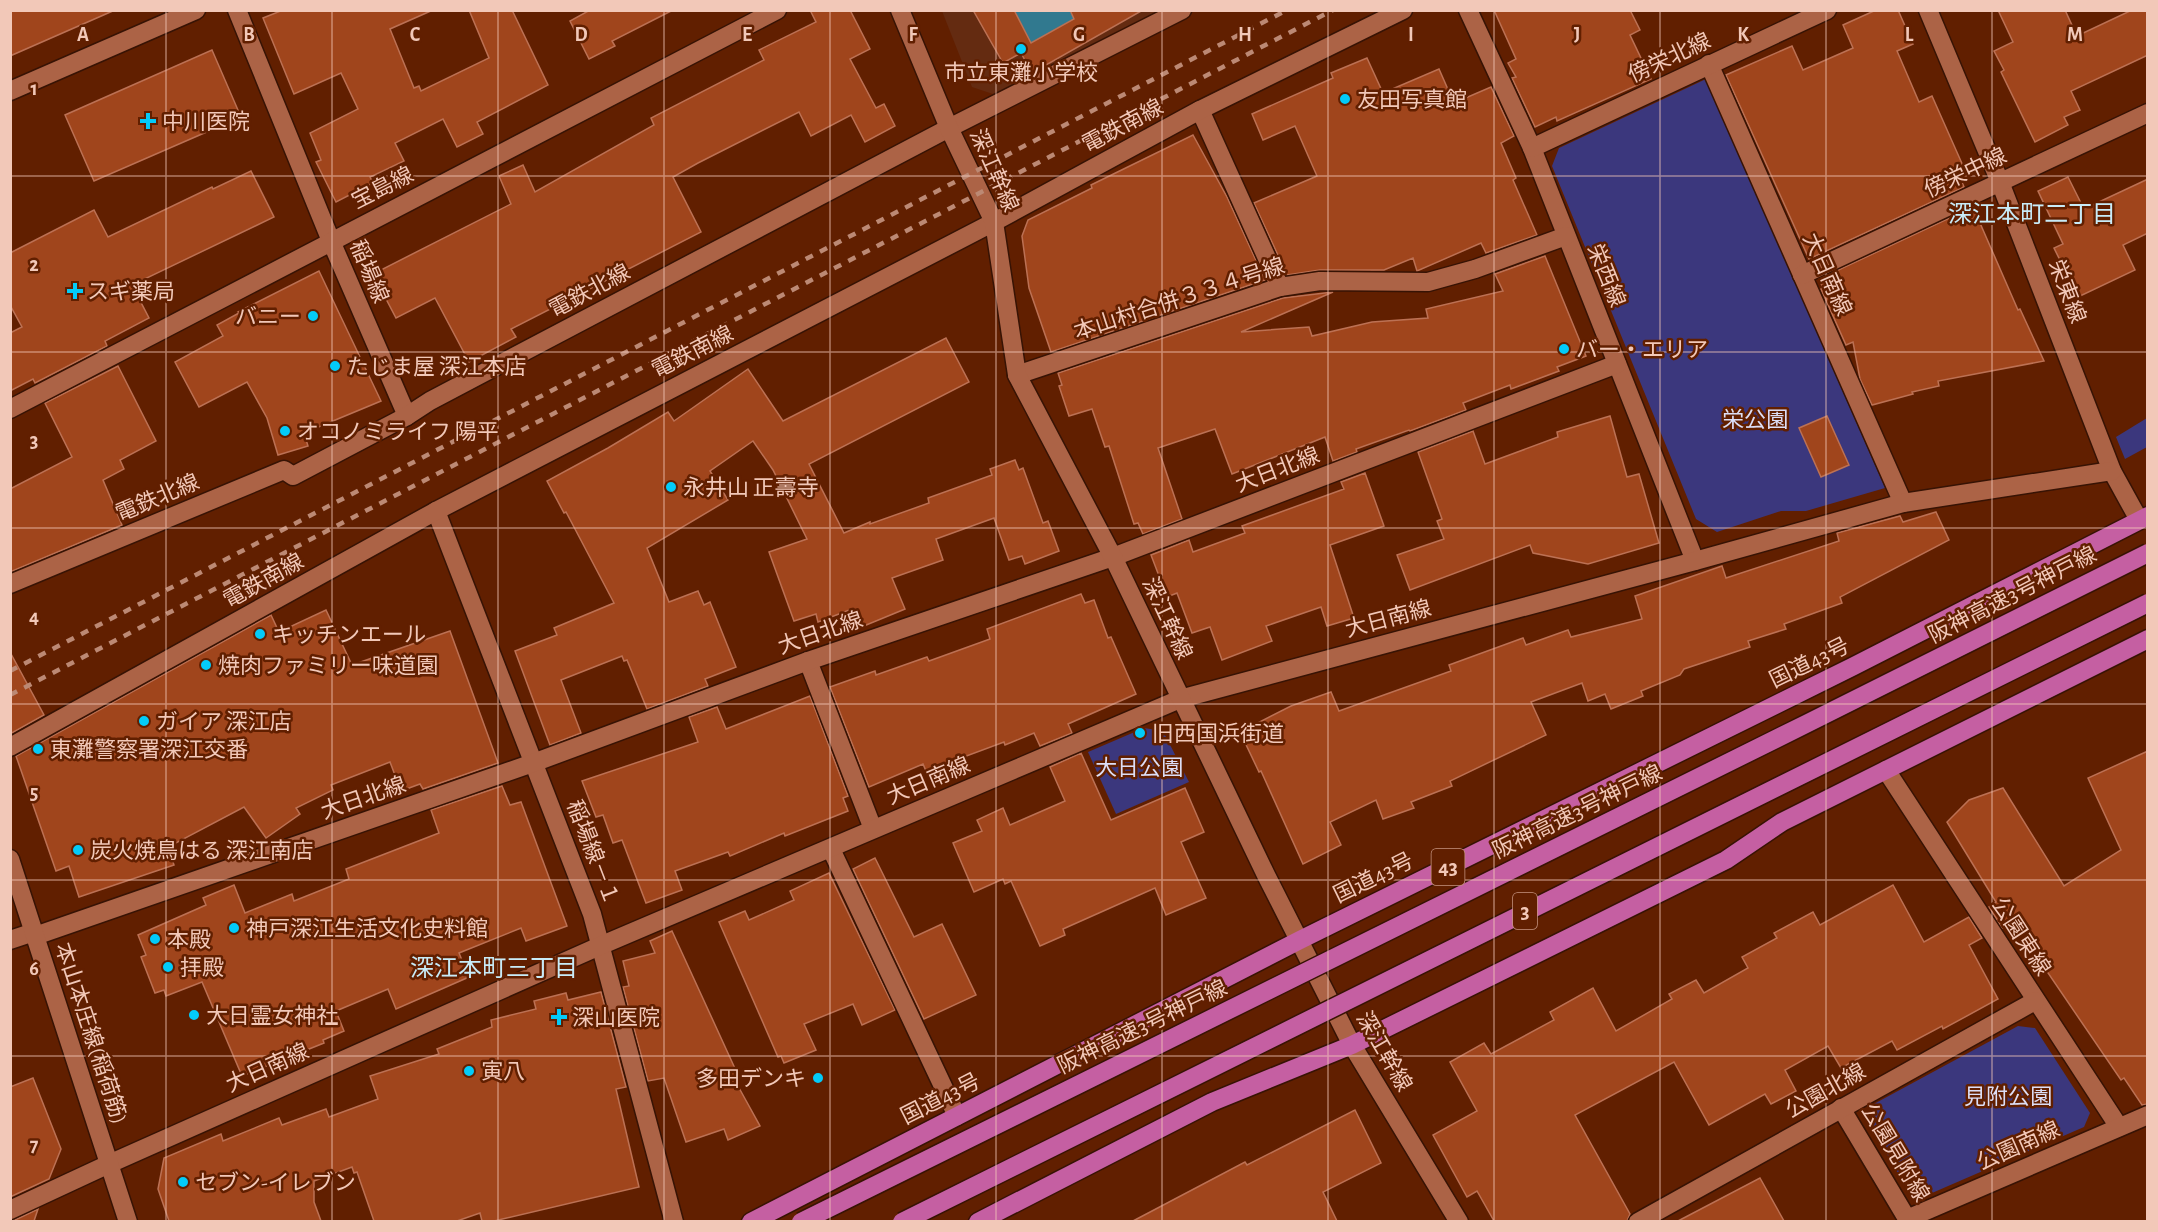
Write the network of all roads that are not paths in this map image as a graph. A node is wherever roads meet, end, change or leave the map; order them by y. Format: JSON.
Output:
{"nodes":[{"id":1,"x":196,"y":10,"type":"edge"},
{"id":2,"x":237,"y":10,"type":"edge"},
{"id":3,"x":777,"y":10,"type":"edge"},
{"id":4,"x":900,"y":10,"type":"edge"},
{"id":5,"x":1182,"y":10,"type":"edge"},
{"id":6,"x":1403,"y":10,"type":"edge"},
{"id":7,"x":1468,"y":10,"type":"edge"},
{"id":8,"x":1827,"y":10,"type":"edge"},
{"id":9,"x":1928,"y":10,"type":"edge"},
{"id":10,"x":1709,"y":64,"type":"junction"},
{"id":11,"x":10,"y":91,"type":"edge"},
{"id":12,"x":1200,"y":110,"type":"junction"},
{"id":13,"x":2148,"y":113,"type":"edge"},
{"id":14,"x":949,"y":128,"type":"junction"},
{"id":15,"x":1532,"y":148,"type":"junction"},
{"id":16,"x":2000,"y":182,"type":"junction"},
{"id":17,"x":994,"y":222,"type":"junction"},
{"id":18,"x":1566,"y":236,"type":"junction"},
{"id":19,"x":331,"y":241,"type":"junction"},
{"id":20,"x":1802,"y":274,"type":"junction"},
{"id":21,"x":1280,"y":287,"type":"junction"},
{"id":22,"x":1617,"y":364,"type":"junction"},
{"id":23,"x":1017,"y":375,"type":"junction"},
{"id":24,"x":10,"y":409,"type":"edge"},
{"id":25,"x":407,"y":416,"type":"junction"},
{"id":26,"x":2112,"y":471,"type":"junction"},
{"id":27,"x":1903,"y":503,"type":"junction"},
{"id":28,"x":436,"y":511,"type":"junction"},
{"id":29,"x":2143,"y":518,"type":"edge"},
{"id":30,"x":2148,"y":553,"type":"edge"},
{"id":31,"x":1113,"y":557,"type":"junction"},
{"id":32,"x":1695,"y":561,"type":"junction"},
{"id":33,"x":10,"y":584,"type":"edge"},
{"id":34,"x":2148,"y":603,"type":"edge"},
{"id":35,"x":2148,"y":639,"type":"edge"},
{"id":36,"x":808,"y":661,"type":"junction"},
{"id":37,"x":1180,"y":699,"type":"junction"},
{"id":38,"x":10,"y":747,"type":"edge"},
{"id":39,"x":533,"y":763,"type":"junction"},
{"id":40,"x":1886,"y":771,"type":"junction"},
{"id":41,"x":873,"y":829,"type":"junction"},
{"id":42,"x":831,"y":849,"type":"junction"},
{"id":43,"x":10,"y":859,"type":"edge"},
{"id":44,"x":35,"y":934,"type":"junction"},
{"id":45,"x":10,"y":939,"type":"edge"},
{"id":46,"x":1300,"y":940,"type":"junction"},
{"id":47,"x":602,"y":945,"type":"junction"},
{"id":48,"x":2036,"y":1001,"type":"junction"},
{"id":49,"x":1352,"y":1045,"type":"junction"},
{"id":50,"x":1841,"y":1108,"type":"junction"},
{"id":51,"x":2148,"y":1115,"type":"edge"},
{"id":52,"x":957,"y":1116,"type":"junction"},
{"id":53,"x":2118,"y":1127,"type":"junction"},
{"id":54,"x":109,"y":1164,"type":"junction"},
{"id":55,"x":10,"y":1210,"type":"edge"},
{"id":56,"x":988,"y":1219,"type":"edge"},
{"id":57,"x":1908,"y":1220,"type":"edge"},
{"id":58,"x":128,"y":1221,"type":"edge"},
{"id":59,"x":674,"y":1221,"type":"edge"},
{"id":60,"x":751,"y":1221,"type":"edge"},
{"id":61,"x":801,"y":1221,"type":"edge"},
{"id":62,"x":902,"y":1221,"type":"edge"},
{"id":63,"x":1459,"y":1221,"type":"edge"},
{"id":64,"x":1638,"y":1221,"type":"edge"}],
"edges":[{"from":1,"to":11,"type":"street"},
{"from":2,"to":19,"type":"street","name":"稲場線"},
{"from":3,"to":19,"type":"street","name":"宝島線"},
{"from":4,"to":14,"type":"street","name":"深江幹線"},
{"from":5,"to":14,"type":"street","name":"電鉄北線"},
{"from":6,"to":12,"type":"street","name":"電鉄南線"},
{"from":7,"to":15,"type":"street","name":"栄西線"},
{"from":8,"to":10,"type":"street","name":"傍栄北線"},
{"from":9,"to":16,"type":"street","name":"栄東線"},
{"from":10,"to":15,"type":"street","name":"傍栄北線"},
{"from":10,"to":20,"type":"street","name":"大日南線"},
{"from":12,"to":17,"type":"street","name":"電鉄南線"},
{"from":12,"to":21,"type":"street"},
{"from":13,"to":16,"type":"street","name":"傍栄中線"},
{"from":14,"to":17,"type":"street","name":"深江幹線"},
{"from":14,"to":25,"type":"street","name":"電鉄北線"},
{"from":15,"to":18,"type":"street","name":"栄西線"},
{"from":16,"to":20,"type":"street","name":"傍栄中線"},
{"from":16,"to":26,"type":"street","name":"栄東線"},
{"from":17,"to":23,"type":"street","name":"深江幹線"},
{"from":17,"to":28,"type":"street","name":"電鉄南線"},
{"from":18,"to":21,"type":"street","name":"本山村合併３３４号線"},
{"from":18,"to":22,"type":"street","name":"栄西線"},
{"from":19,"to":24,"type":"street","name":"宝島線"},
{"from":19,"to":25,"type":"street","name":"稲場線"},
{"from":20,"to":27,"type":"street","name":"大日南線"},
{"from":21,"to":23,"type":"street","name":"本山村合併３３４号線"},
{"from":22,"to":31,"type":"street","name":"大日北線"},
{"from":22,"to":32,"type":"street","name":"栄西線"},
{"from":23,"to":31,"type":"street","name":"深江幹線"},
{"from":25,"to":33,"type":"street","name":"電鉄北線"},
{"from":26,"to":27,"type":"street","name":"大日南線"},
{"from":26,"to":29,"type":"street","name":"栄東線"},
{"from":27,"to":32,"type":"street","name":"大日南線"},
{"from":28,"to":38,"type":"street","name":"電鉄南線"},
{"from":28,"to":39,"type":"street","name":"稲場線－１"},
{"from":29,"to":46,"type":"highway","name":"国道43号","number":"43"},
{"from":30,"to":61,"type":"highway","name":"阪神高速3号神戸線","number":"3","bridge":true},
{"from":31,"to":36,"type":"street","name":"大日北線"},
{"from":31,"to":37,"type":"street","name":"深江幹線"},
{"from":32,"to":37,"type":"street","name":"大日南線"},
{"from":34,"to":62,"type":"highway","number":"3","bridge":true},
{"from":35,"to":40,"type":"highway"},
{"from":36,"to":39,"type":"street","name":"大日北線"},
{"from":36,"to":41,"type":"street"},
{"from":37,"to":41,"type":"street","name":"大日南線"},
{"from":37,"to":46,"type":"street","name":"深江幹線"},
{"from":39,"to":44,"type":"street","name":"大日北線"},
{"from":39,"to":47,"type":"street","name":"稲場線－１"},
{"from":40,"to":48,"type":"street","name":"公園東線"},
{"from":40,"to":49,"type":"highway"},
{"from":41,"to":42,"type":"street","name":"大日南線"},
{"from":42,"to":47,"type":"street","name":"大日南線"},
{"from":42,"to":52,"type":"street"},
{"from":43,"to":44,"type":"street","name":"本山本庄線(稲荷筋)"},
{"from":44,"to":45,"type":"street","name":"大日北線"},
{"from":44,"to":54,"type":"street","name":"本山本庄線(稲荷筋)"},
{"from":46,"to":49,"type":"street","name":"深江幹線"},
{"from":46,"to":52,"type":"highway","name":"国道43号","number":"43"},
{"from":47,"to":54,"type":"street","name":"大日南線"},
{"from":47,"to":59,"type":"street","name":"稲場線－１"},
{"from":48,"to":50,"type":"street","name":"公園北線"},
{"from":48,"to":53,"type":"street","name":"公園東線"},
{"from":49,"to":56,"type":"highway"},
{"from":49,"to":63,"type":"street","name":"深江幹線"},
{"from":50,"to":57,"type":"street","name":"公園見附線"},
{"from":50,"to":64,"type":"street","name":"公園北線"},
{"from":51,"to":53,"type":"street","name":"公園南線"},
{"from":52,"to":60,"type":"highway","name":"国道43号","number":"43"},
{"from":53,"to":57,"type":"street","name":"公園南線"},
{"from":54,"to":55,"type":"street","name":"大日南線"},
{"from":54,"to":58,"type":"street","name":"本山本庄線(稲荷筋)"}]}
